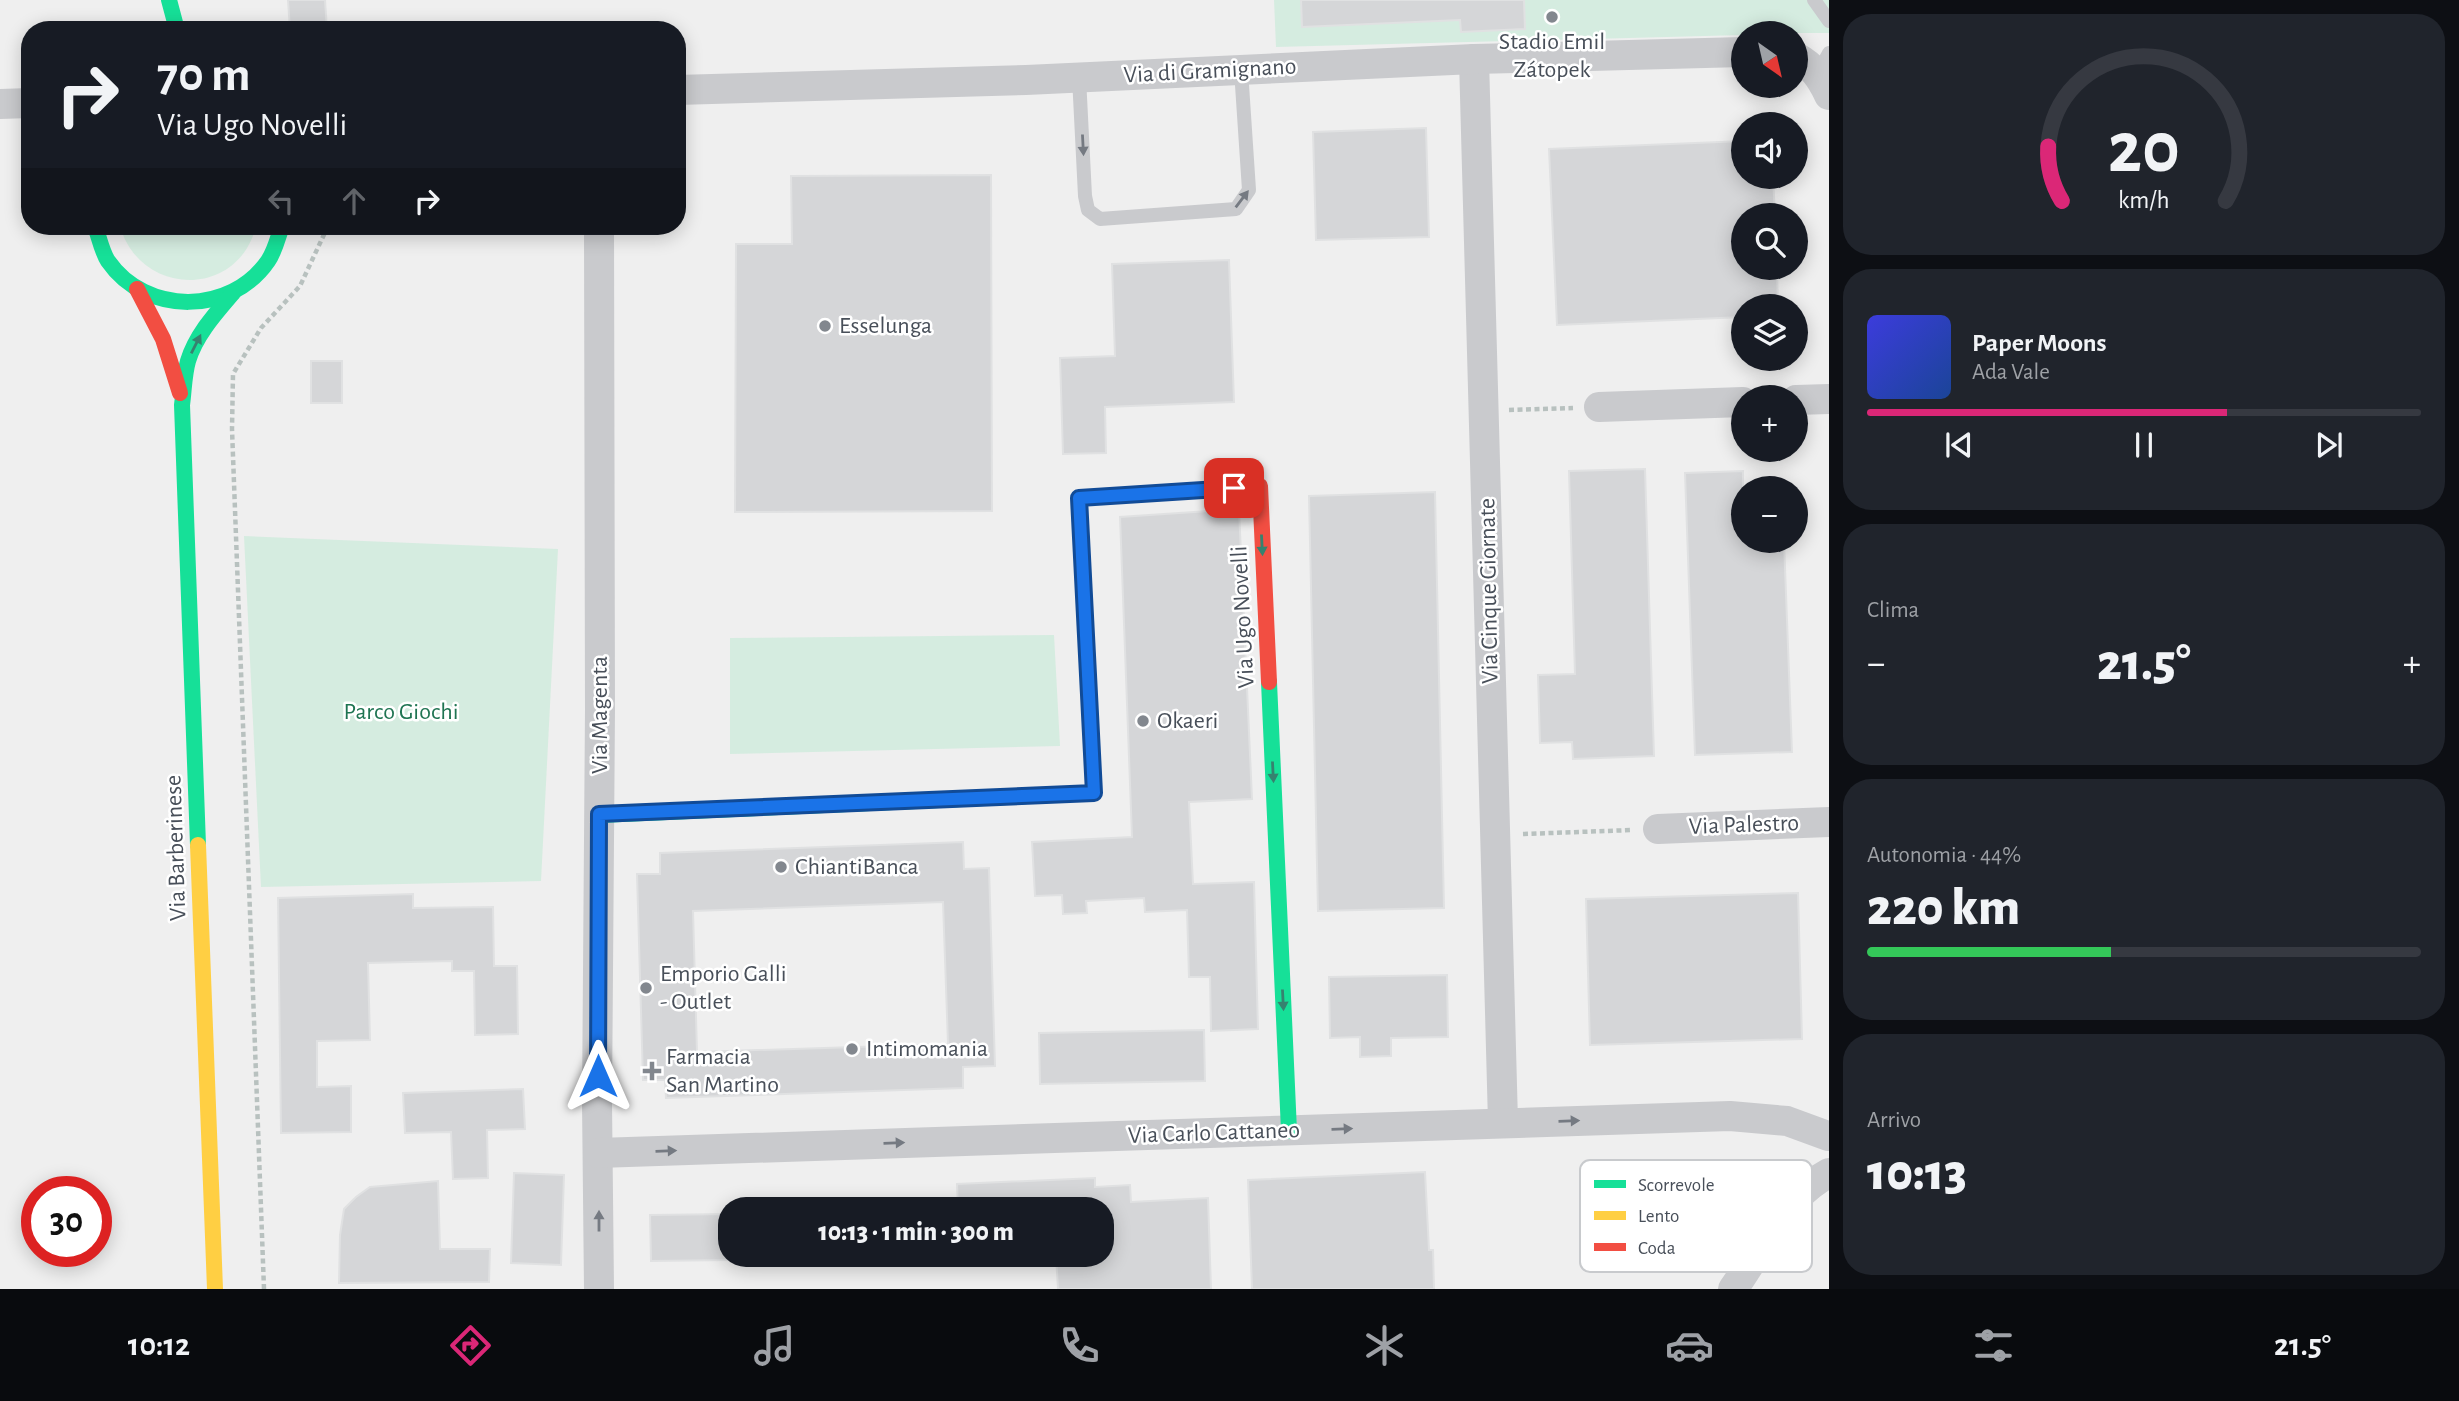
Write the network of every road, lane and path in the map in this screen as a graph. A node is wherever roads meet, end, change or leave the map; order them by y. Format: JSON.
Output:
{"nodes":[{"id":1,"x":162,"y":0,"type":"edge"},
{"id":2,"x":169,"y":0,"type":"edge"},
{"id":3,"x":1814,"y":0,"type":"edge"},
{"id":4,"x":161,"y":21,"type":"edge"},
{"id":5,"x":175,"y":21,"type":"edge"},
{"id":6,"x":1829,"y":21,"type":"edge"},
{"id":7,"x":1731,"y":52,"type":"edge"},
{"id":8,"x":1474,"y":59,"type":"junction"},
{"id":9,"x":1241,"y":70,"type":"junction"},
{"id":10,"x":1079,"y":77,"type":"junction"},
{"id":11,"x":686,"y":90,"type":"edge"},
{"id":12,"x":21,"y":103,"type":"edge"},
{"id":13,"x":0,"y":104,"type":"edge"},
{"id":14,"x":97,"y":235,"type":"edge"},
{"id":15,"x":279,"y":235,"type":"edge"},
{"id":16,"x":324,"y":235,"type":"edge"},
{"id":17,"x":599,"y":235,"type":"edge"},
{"id":18,"x":137,"y":289,"type":"junction"},
{"id":19,"x":233,"y":293,"type":"junction"},
{"id":20,"x":1829,"y":399,"type":"edge"},
{"id":21,"x":1808,"y":400,"type":"edge"},
{"id":22,"x":1731,"y":402,"type":"edge"},
{"id":23,"x":182,"y":405,"type":"junction"},
{"id":24,"x":1599,"y":407,"type":"joint"},
{"id":25,"x":1485,"y":411,"type":"junction"},
{"id":26,"x":599,"y":814,"type":"junction"},
{"id":27,"x":1829,"y":822,"type":"edge"},
{"id":28,"x":1658,"y":829,"type":"joint"},
{"id":29,"x":1495,"y":835,"type":"junction"},
{"id":30,"x":1503,"y":1122,"type":"junction"},
{"id":31,"x":1828,"y":1129,"type":"edge"},
{"id":32,"x":1289,"y":1130,"type":"junction"},
{"id":33,"x":598,"y":1153,"type":"junction"},
{"id":34,"x":1829,"y":1173,"type":"edge"},
{"id":35,"x":1812,"y":1184,"type":"edge"},
{"id":36,"x":1744,"y":1272,"type":"edge"},
{"id":37,"x":215,"y":1289,"type":"edge"},
{"id":38,"x":264,"y":1289,"type":"edge"},
{"id":39,"x":599,"y":1289,"type":"edge"},
{"id":40,"x":1733,"y":1289,"type":"edge"}],
"edges":[{"from":1,"to":4,"type":"street"},
{"from":2,"to":5,"type":"street"},
{"from":3,"to":6,"type":"lane"},
{"from":7,"to":8,"type":"street","name":"Via di Gramignano"},
{"from":8,"to":9,"type":"street","name":"Via di Gramignano"},
{"from":8,"to":25,"type":"street","name":"Via Cinque Giornate"},
{"from":9,"to":10,"type":"street","name":"Via di Gramignano"},
{"from":10,"to":9,"type":"lane","one_way":true},
{"from":10,"to":11,"type":"street","name":"Via di Gramignano"},
{"from":12,"to":13,"type":"street"},
{"from":14,"to":18,"type":"street","name":"Via Barberinese"},
{"from":15,"to":19,"type":"street","name":"Via Barberinese"},
{"from":16,"to":38,"type":"path"},
{"from":17,"to":26,"type":"street","name":"Via Magenta"},
{"from":18,"to":19,"type":"street","name":"Via Barberinese"},
{"from":18,"to":23,"type":"street","name":"Via Barberinese"},
{"from":23,"to":19,"type":"street","name":"Via Barberinese","one_way":true},
{"from":20,"to":21,"type":"street"},
{"from":22,"to":24,"type":"street"},
{"from":23,"to":37,"type":"street","name":"Via Barberinese"},
{"from":24,"to":25,"type":"path"},
{"from":25,"to":29,"type":"street","name":"Via Cinque Giornate"},
{"from":26,"to":32,"type":"street","name":"Via Ugo Novelli","one_way":true},
{"from":26,"to":33,"type":"street","name":"Via Magenta"},
{"from":27,"to":28,"type":"street","name":"Via Palestro"},
{"from":28,"to":29,"type":"path"},
{"from":29,"to":30,"type":"street","name":"Via Cinque Giornate"},
{"from":30,"to":31,"type":"street","name":"Via Carlo Cattaneo","one_way":true},
{"from":32,"to":30,"type":"street","name":"Via Carlo Cattaneo","one_way":true},
{"from":33,"to":32,"type":"street","name":"Via Carlo Cattaneo","one_way":true},
{"from":39,"to":33,"type":"street","name":"Via Magenta","one_way":true},
{"from":34,"to":35,"type":"street"},
{"from":36,"to":40,"type":"street"}]}
